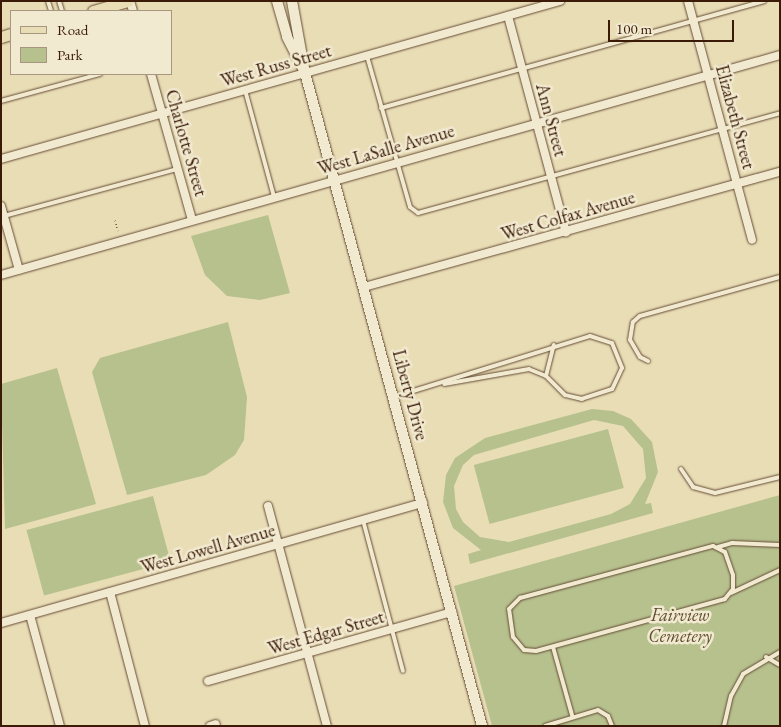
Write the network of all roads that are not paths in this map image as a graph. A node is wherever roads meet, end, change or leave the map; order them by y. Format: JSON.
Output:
{"nodes":[{"id":1,"x":129,"y":1,"type":"edge"},
{"id":2,"x":277,"y":1,"type":"edge"},
{"id":3,"x":560,"y":1,"type":"edge"},
{"id":4,"x":688,"y":1,"type":"edge"},
{"id":5,"x":764,"y":1,"type":"edge"},
{"id":6,"x":295,"y":2,"type":"edge"},
{"id":7,"x":97,"y":10,"type":"edge"},
{"id":8,"x":508,"y":16,"type":"junction"},
{"id":9,"x":693,"y":21,"type":"junction"},
{"id":10,"x":780,"y":55,"type":"edge"},
{"id":11,"x":367,"y":56,"type":"junction"},
{"id":12,"x":522,"y":69,"type":"junction"},
{"id":13,"x":305,"y":73,"type":"junction"},
{"id":14,"x":96,"y":75,"type":"edge"},
{"id":15,"x":151,"y":75,"type":"edge"},
{"id":16,"x":708,"y":76,"type":"junction"},
{"id":17,"x":245,"y":90,"type":"junction"},
{"id":18,"x":1,"y":101,"type":"edge"},
{"id":19,"x":381,"y":108,"type":"junction"},
{"id":20,"x":780,"y":113,"type":"edge"},
{"id":21,"x":162,"y":114,"type":"junction"},
{"id":22,"x":536,"y":123,"type":"junction"},
{"id":23,"x":723,"y":128,"type":"junction"},
{"id":24,"x":1,"y":159,"type":"edge"},
{"id":25,"x":397,"y":162,"type":"junction"},
{"id":26,"x":177,"y":169,"type":"junction"},
{"id":27,"x":780,"y":172,"type":"edge"},
{"id":28,"x":551,"y":177,"type":"junction"},
{"id":29,"x":334,"y":180,"type":"junction"},
{"id":30,"x":737,"y":184,"type":"junction"},
{"id":31,"x":274,"y":197,"type":"junction"},
{"id":32,"x":1,"y":206,"type":"edge"},
{"id":33,"x":4,"y":216,"type":"junction"},
{"id":34,"x":192,"y":220,"type":"junction"},
{"id":35,"x":566,"y":232,"type":"junction"},
{"id":36,"x":752,"y":240,"type":"dead end"},
{"id":37,"x":19,"y":270,"type":"junction"},
{"id":38,"x":1,"y":275,"type":"edge"},
{"id":39,"x":780,"y":276,"type":"edge"},
{"id":40,"x":364,"y":287,"type":"junction"},
{"id":41,"x":554,"y":345,"type":"junction"},
{"id":42,"x":648,"y":361,"type":"dead end"},
{"id":43,"x":546,"y":376,"type":"junction"},
{"id":44,"x":444,"y":384,"type":"junction"},
{"id":45,"x":394,"y":396,"type":"junction"},
{"id":46,"x":682,"y":469,"type":"dead end"},
{"id":47,"x":780,"y":477,"type":"edge"},
{"id":48,"x":423,"y":503,"type":"junction"},
{"id":49,"x":268,"y":506,"type":"dead end"},
{"id":50,"x":363,"y":520,"type":"junction"},
{"id":51,"x":278,"y":544,"type":"junction"},
{"id":52,"x":780,"y":545,"type":"edge"},
{"id":53,"x":718,"y":547,"type":"junction"},
{"id":54,"x":780,"y":570,"type":"edge"},
{"id":55,"x":110,"y":592,"type":"junction"},
{"id":56,"x":731,"y":594,"type":"junction"},
{"id":57,"x":452,"y":612,"type":"junction"},
{"id":58,"x":30,"y":615,"type":"junction"},
{"id":59,"x":1,"y":624,"type":"edge"},
{"id":60,"x":392,"y":630,"type":"junction"},
{"id":61,"x":553,"y":646,"type":"junction"},
{"id":62,"x":780,"y":652,"type":"edge"},
{"id":63,"x":308,"y":654,"type":"junction"},
{"id":64,"x":766,"y":657,"type":"junction"},
{"id":65,"x":780,"y":665,"type":"edge"},
{"id":66,"x":403,"y":672,"type":"dead end"},
{"id":67,"x":208,"y":682,"type":"dead end"},
{"id":68,"x":572,"y":715,"type":"junction"},
{"id":69,"x":60,"y":726,"type":"edge"},
{"id":70,"x":145,"y":726,"type":"edge"},
{"id":71,"x":327,"y":726,"type":"edge"},
{"id":72,"x":482,"y":726,"type":"edge"},
{"id":73,"x":545,"y":726,"type":"edge"},
{"id":74,"x":612,"y":726,"type":"edge"},
{"id":75,"x":724,"y":726,"type":"edge"}],
"edges":[{"from":1,"to":7,"type":"main road"},
{"from":2,"to":13,"type":"street","name":"Liberty Drive"},
{"from":3,"to":8,"type":"street","name":"West Russ Street"},
{"from":4,"to":9,"type":"street","name":"Elizabeth Street"},
{"from":5,"to":9,"type":"lane"},
{"from":6,"to":13,"type":"street","name":"Liberty Drive"},
{"from":8,"to":11,"type":"street","name":"West Russ Street"},
{"from":8,"to":12,"type":"street","name":"Ann Street"},
{"from":9,"to":12,"type":"lane"},
{"from":9,"to":16,"type":"street","name":"Elizabeth Street"},
{"from":10,"to":16,"type":"street","name":"West LaSalle Avenue"},
{"from":11,"to":13,"type":"street","name":"West Russ Street"},
{"from":11,"to":19,"type":"lane"},
{"from":12,"to":19,"type":"lane"},
{"from":12,"to":22,"type":"street","name":"Ann Street"},
{"from":13,"to":17,"type":"street","name":"West Russ Street"},
{"from":13,"to":29,"type":"street","name":"Liberty Drive"},
{"from":14,"to":18,"type":"lane"},
{"from":15,"to":21,"type":"street","name":"Charlotte Street"},
{"from":16,"to":22,"type":"street","name":"West LaSalle Avenue"},
{"from":16,"to":23,"type":"street","name":"Elizabeth Street"},
{"from":17,"to":21,"type":"street","name":"West Russ Street"},
{"from":17,"to":31,"type":"lane"},
{"from":19,"to":25,"type":"lane"},
{"from":20,"to":23,"type":"lane"},
{"from":21,"to":24,"type":"street","name":"West Russ Street"},
{"from":21,"to":26,"type":"street","name":"Charlotte Street"},
{"from":22,"to":25,"type":"street","name":"West LaSalle Avenue"},
{"from":22,"to":28,"type":"street","name":"Ann Street"},
{"from":23,"to":28,"type":"lane"},
{"from":23,"to":30,"type":"street","name":"Elizabeth Street"},
{"from":25,"to":28,"type":"lane"},
{"from":25,"to":29,"type":"street","name":"West LaSalle Avenue"},
{"from":26,"to":33,"type":"lane"},
{"from":26,"to":34,"type":"street","name":"Charlotte Street"},
{"from":27,"to":30,"type":"street","name":"West Colfax Avenue"},
{"from":28,"to":35,"type":"street","name":"Ann Street"},
{"from":29,"to":31,"type":"street","name":"West LaSalle Avenue"},
{"from":29,"to":40,"type":"street","name":"Liberty Drive"},
{"from":30,"to":35,"type":"street","name":"West Colfax Avenue"},
{"from":30,"to":36,"type":"street","name":"Elizabeth Street"},
{"from":31,"to":34,"type":"street","name":"West LaSalle Avenue"},
{"from":32,"to":33,"type":"street"},
{"from":33,"to":37,"type":"street"},
{"from":34,"to":37,"type":"street","name":"West LaSalle Avenue"},
{"from":35,"to":40,"type":"street","name":"West Colfax Avenue"},
{"from":37,"to":38,"type":"street","name":"West LaSalle Avenue"},
{"from":39,"to":42,"type":"lane"},
{"from":40,"to":45,"type":"street","name":"Liberty Drive"},
{"from":41,"to":43,"type":"lane"},
{"from":41,"to":43,"type":"lane"},
{"from":41,"to":44,"type":"lane"},
{"from":43,"to":44,"type":"lane"},
{"from":44,"to":45,"type":"lane"},
{"from":45,"to":48,"type":"street","name":"Liberty Drive"},
{"from":46,"to":47,"type":"lane"},
{"from":48,"to":50,"type":"street","name":"West Lowell Avenue"},
{"from":48,"to":57,"type":"street","name":"Liberty Drive"},
{"from":49,"to":51,"type":"street"},
{"from":50,"to":51,"type":"street","name":"West Lowell Avenue"},
{"from":50,"to":60,"type":"lane"},
{"from":51,"to":55,"type":"street","name":"West Lowell Avenue"},
{"from":51,"to":63,"type":"street"},
{"from":52,"to":53,"type":"lane"},
{"from":53,"to":56,"type":"lane"},
{"from":53,"to":61,"type":"lane"},
{"from":54,"to":56,"type":"lane"},
{"from":55,"to":58,"type":"street","name":"West Lowell Avenue"},
{"from":55,"to":70,"type":"street"},
{"from":56,"to":61,"type":"lane"},
{"from":57,"to":60,"type":"street","name":"West Edgar Street"},
{"from":57,"to":72,"type":"street","name":"Liberty Drive"},
{"from":58,"to":59,"type":"street","name":"West Lowell Avenue"},
{"from":58,"to":69,"type":"street"},
{"from":60,"to":63,"type":"street","name":"West Edgar Street"},
{"from":60,"to":66,"type":"lane"},
{"from":61,"to":68,"type":"lane"},
{"from":62,"to":64,"type":"lane"},
{"from":63,"to":67,"type":"street","name":"West Edgar Street"},
{"from":63,"to":71,"type":"street"},
{"from":64,"to":65,"type":"lane"},
{"from":64,"to":75,"type":"lane"},
{"from":68,"to":73,"type":"lane"},
{"from":68,"to":74,"type":"lane"}]}
